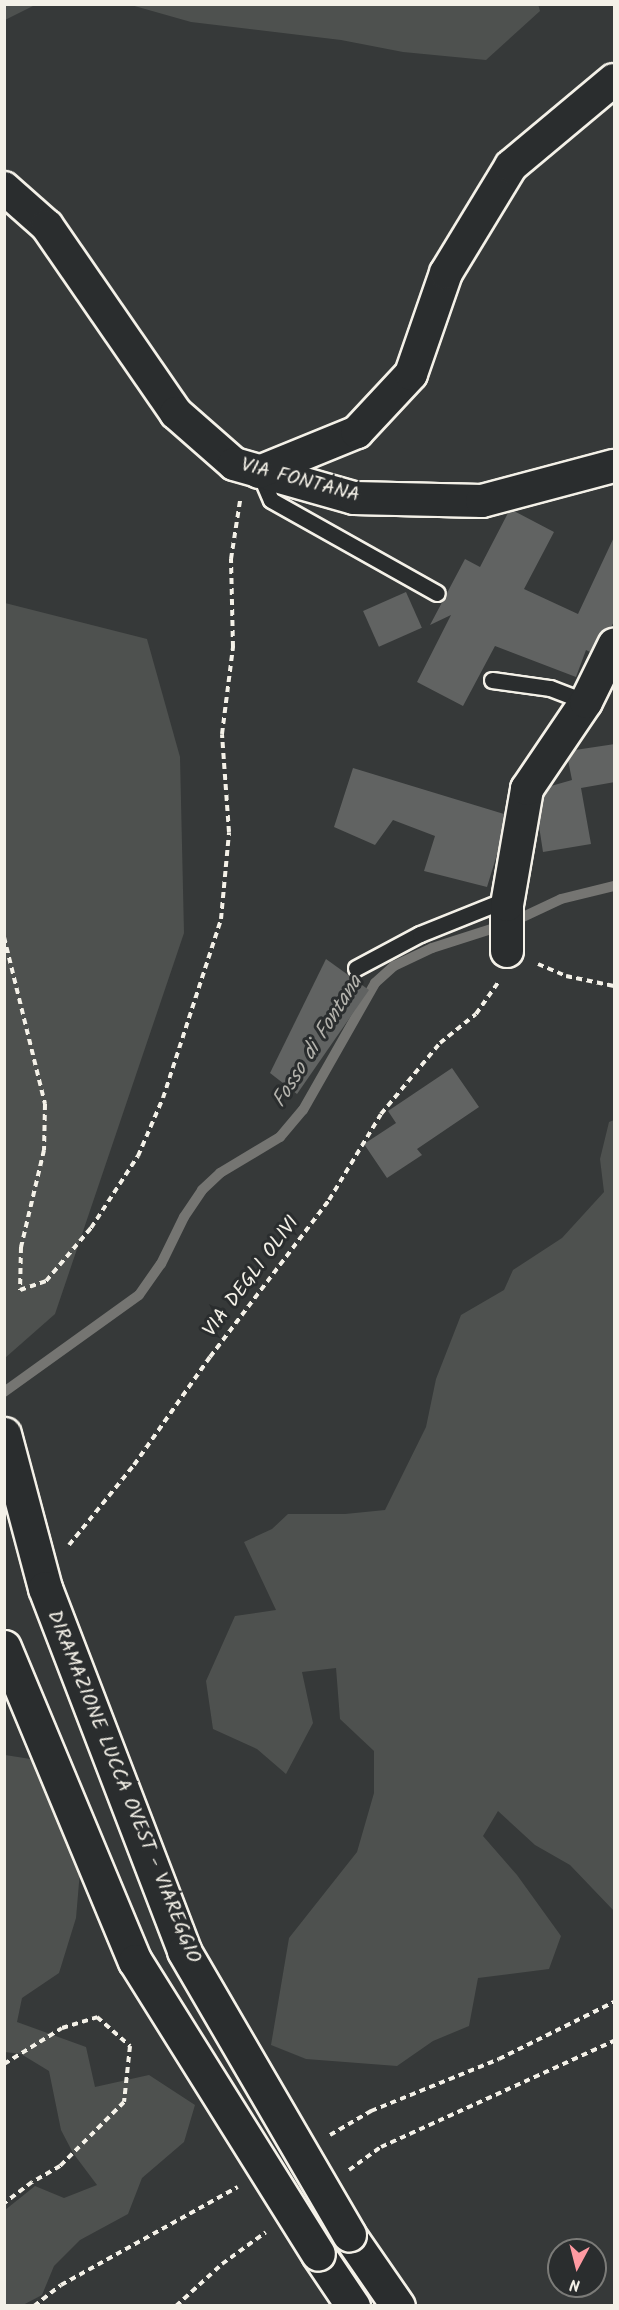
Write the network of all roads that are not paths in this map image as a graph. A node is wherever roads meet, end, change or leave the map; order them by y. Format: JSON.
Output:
{"nodes":[{"id":1,"x":615,"y":80,"type":"edge"},
{"id":2,"x":4,"y":188,"type":"edge"},
{"id":3,"x":615,"y":466,"type":"edge"},
{"id":4,"x":247,"y":468,"type":"junction"},
{"id":5,"x":437,"y":593,"type":"dead end"},
{"id":6,"x":615,"y":645,"type":"edge"},
{"id":7,"x":492,"y":680,"type":"dead end"},
{"id":8,"x":586,"y":702,"type":"junction"},
{"id":9,"x":507,"y":902,"type":"junction"},
{"id":10,"x":507,"y":946,"type":"road end"},
{"id":11,"x":357,"y":968,"type":"dead end"},
{"id":12,"x":4,"y":1434,"type":"edge"},
{"id":13,"x":4,"y":1647,"type":"edge"},
{"id":14,"x":353,"y":2306,"type":"edge"},
{"id":15,"x":398,"y":2306,"type":"edge"}],
"edges":[{"from":1,"to":4,"type":"street"},
{"from":2,"to":4,"type":"street","name":"VIA FONTANA"},
{"from":3,"to":4,"type":"street","name":"VIA FONTANA"},
{"from":4,"to":5,"type":"lane"},
{"from":6,"to":8,"type":"street"},
{"from":7,"to":8,"type":"lane"},
{"from":8,"to":9,"type":"street"},
{"from":9,"to":10,"type":"street"},
{"from":9,"to":11,"type":"lane"},
{"from":12,"to":15,"type":"highway","name":"DIRAMAZIONE LUCCA OVEST - VIAREGGIO","bridge":true},
{"from":13,"to":14,"type":"highway","bridge":true}]}
